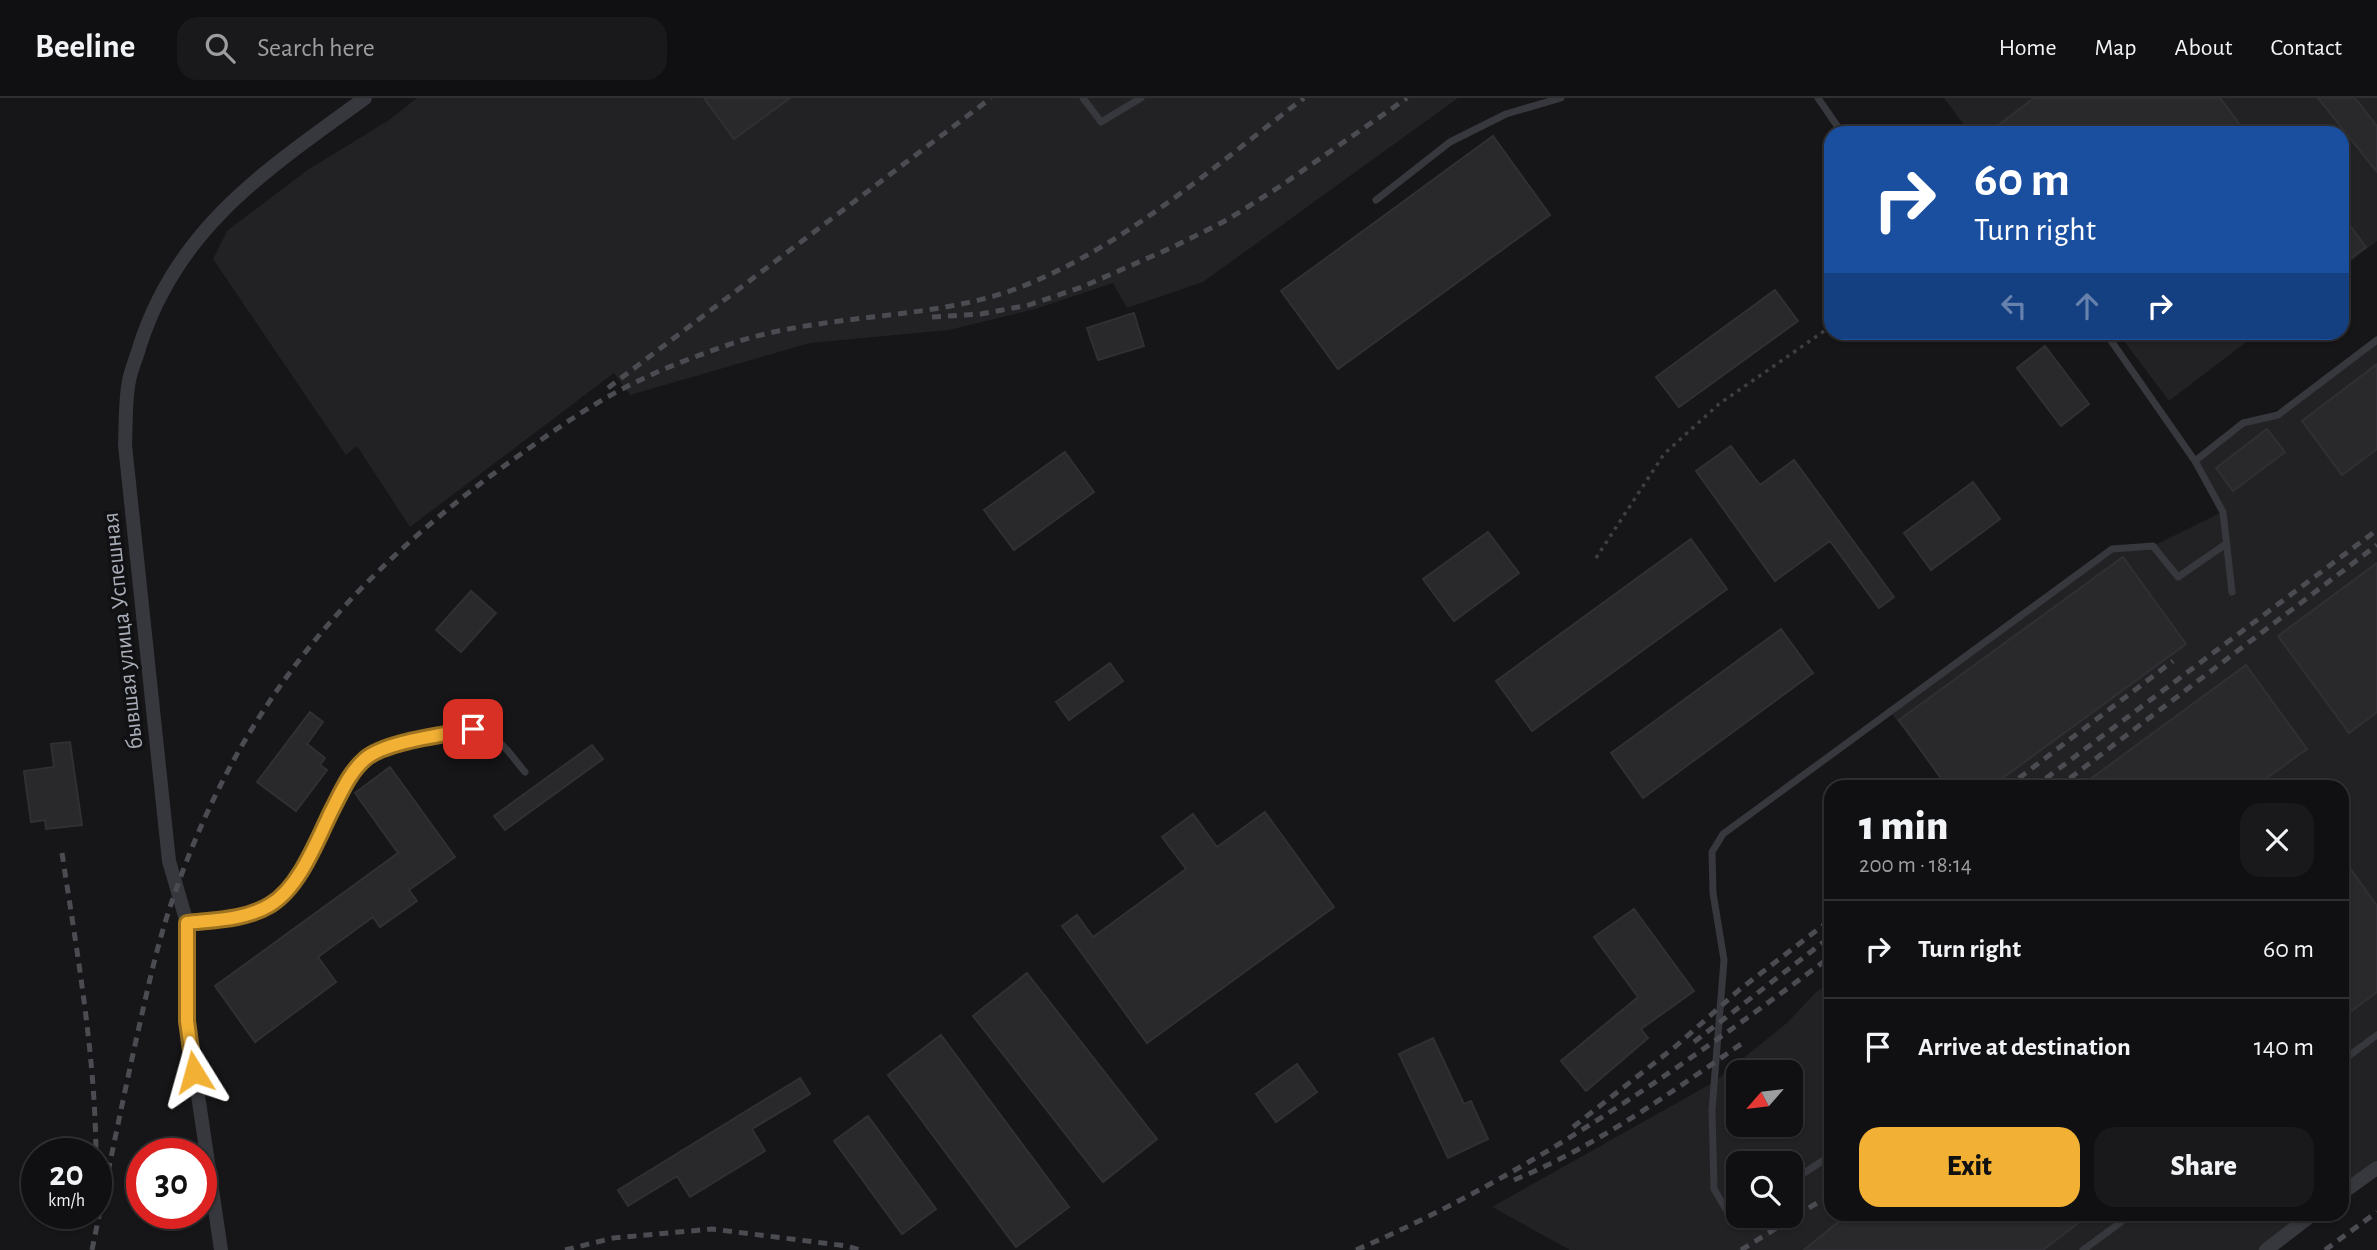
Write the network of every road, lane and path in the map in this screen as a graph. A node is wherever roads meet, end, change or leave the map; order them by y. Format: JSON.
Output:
{"nodes":[{"id":1,"x":365,"y":98,"type":"edge"},
{"id":2,"x":1083,"y":98,"type":"edge"},
{"id":3,"x":1140,"y":98,"type":"edge"},
{"id":4,"x":1561,"y":98,"type":"edge"},
{"id":5,"x":1818,"y":98,"type":"edge"},
{"id":6,"x":1837,"y":126,"type":"edge"},
{"id":7,"x":1376,"y":200,"type":"dead end"},
{"id":8,"x":1824,"y":331,"type":"edge"},
{"id":9,"x":2111,"y":340,"type":"edge"},
{"id":10,"x":2377,"y":340,"type":"edge"},
{"id":11,"x":2195,"y":461,"type":"junction"},
{"id":12,"x":2226,"y":544,"type":"junction"},
{"id":13,"x":1596,"y":558,"type":"dead end"},
{"id":14,"x":2232,"y":592,"type":"dead end"},
{"id":15,"x":525,"y":772,"type":"dead end"},
{"id":16,"x":187,"y":923,"type":"junction"},
{"id":17,"x":2377,"y":1035,"type":"edge"},
{"id":18,"x":2349,"y":1056,"type":"edge"},
{"id":19,"x":1824,"y":1160,"type":"edge"},
{"id":20,"x":2377,"y":1168,"type":"edge"},
{"id":21,"x":1803,"y":1174,"type":"edge"},
{"id":22,"x":2349,"y":1189,"type":"edge"},
{"id":23,"x":1726,"y":1209,"type":"edge"},
{"id":24,"x":2122,"y":1221,"type":"edge"},
{"id":25,"x":2304,"y":1221,"type":"edge"},
{"id":26,"x":221,"y":1250,"type":"edge"},
{"id":27,"x":2083,"y":1250,"type":"edge"},
{"id":28,"x":2266,"y":1250,"type":"edge"}],
"edges":[{"from":1,"to":16,"type":"street","name":"бывшая улица Успешная"},
{"from":2,"to":3,"type":"lane"},
{"from":4,"to":7,"type":"lane"},
{"from":5,"to":6,"type":"lane"},
{"from":8,"to":13,"type":"path"},
{"from":9,"to":11,"type":"lane"},
{"from":10,"to":11,"type":"lane"},
{"from":11,"to":12,"type":"lane"},
{"from":12,"to":14,"type":"lane"},
{"from":12,"to":23,"type":"lane"},
{"from":15,"to":16,"type":"lane"},
{"from":16,"to":26,"type":"street","name":"бывшая улица Успешная"},
{"from":17,"to":18,"type":"lane"},
{"from":19,"to":21,"type":"lane"},
{"from":20,"to":22,"type":"street"},
{"from":24,"to":27,"type":"lane"},
{"from":25,"to":28,"type":"street"}]}
